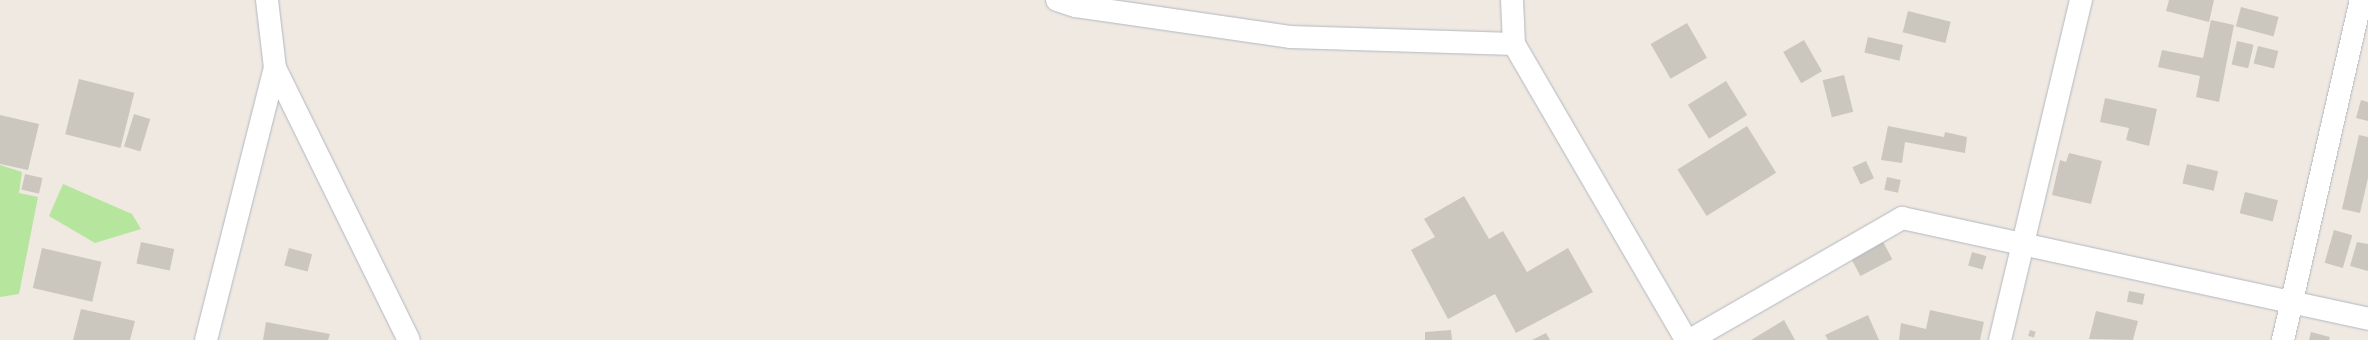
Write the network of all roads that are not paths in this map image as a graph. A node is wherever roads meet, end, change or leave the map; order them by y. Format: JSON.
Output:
{"nodes":[{"id":1,"x":267,"y":0,"type":"edge"},
{"id":2,"x":1057,"y":0,"type":"edge"},
{"id":3,"x":1512,"y":0,"type":"edge"},
{"id":4,"x":2081,"y":0,"type":"edge"},
{"id":5,"x":2361,"y":0,"type":"edge"},
{"id":6,"x":1514,"y":44,"type":"junction"},
{"id":7,"x":275,"y":68,"type":"junction"},
{"id":8,"x":2023,"y":241,"type":"junction"},
{"id":9,"x":2291,"y":302,"type":"junction"},
{"id":10,"x":2368,"y":319,"type":"edge"},
{"id":11,"x":206,"y":340,"type":"edge"},
{"id":12,"x":409,"y":340,"type":"edge"},
{"id":13,"x":1686,"y":340,"type":"edge"},
{"id":14,"x":1690,"y":340,"type":"edge"},
{"id":15,"x":2000,"y":340,"type":"edge"},
{"id":16,"x":2283,"y":340,"type":"edge"}],
"edges":[{"from":1,"to":7,"type":"street"},
{"from":2,"to":6,"type":"street"},
{"from":3,"to":6,"type":"street"},
{"from":4,"to":8,"type":"street"},
{"from":5,"to":9,"type":"street"},
{"from":6,"to":13,"type":"street"},
{"from":7,"to":11,"type":"street"},
{"from":7,"to":12,"type":"street"},
{"from":8,"to":9,"type":"street"},
{"from":8,"to":14,"type":"street"},
{"from":8,"to":15,"type":"street"},
{"from":9,"to":10,"type":"street"},
{"from":9,"to":16,"type":"street"}]}
